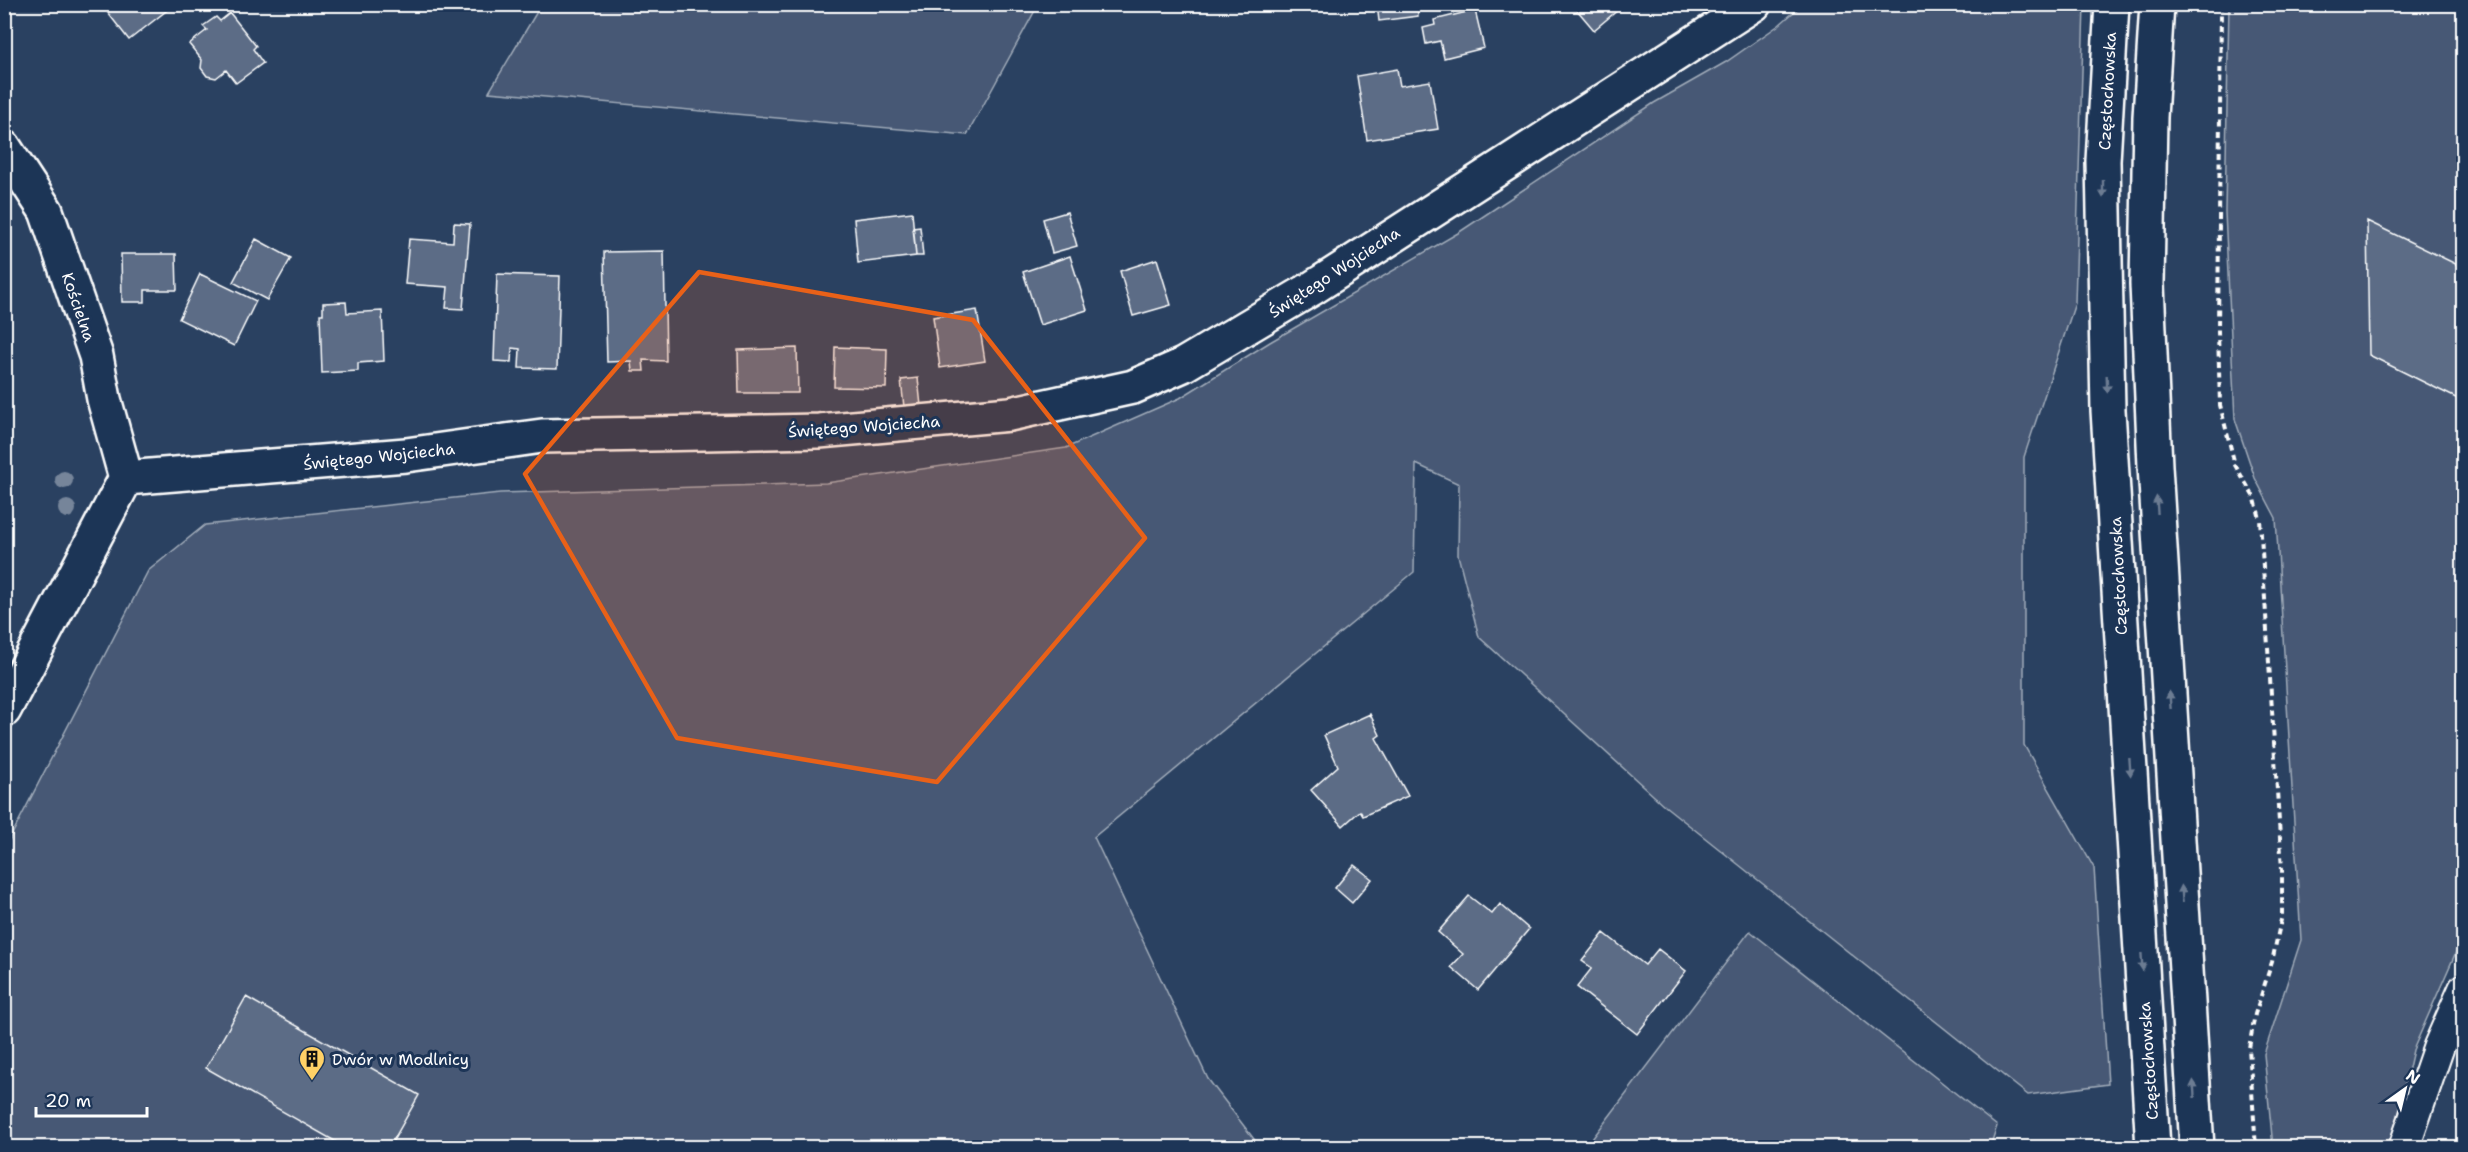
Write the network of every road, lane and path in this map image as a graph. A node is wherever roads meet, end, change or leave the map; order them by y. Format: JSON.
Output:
{"nodes":[{"id":1,"x":1754,"y":4,"type":"edge"},
{"id":2,"x":2112,"y":4,"type":"edge"},
{"id":3,"x":2157,"y":4,"type":"edge"},
{"id":4,"x":2221,"y":4,"type":"edge"},
{"id":5,"x":4,"y":147,"type":"edge"},
{"id":6,"x":126,"y":478,"type":"junction"},
{"id":7,"x":4,"y":710,"type":"edge"},
{"id":8,"x":2463,"y":989,"type":"edge"},
{"id":9,"x":2153,"y":1148,"type":"edge"},
{"id":10,"x":2197,"y":1148,"type":"edge"},
{"id":11,"x":2256,"y":1148,"type":"edge"},
{"id":12,"x":2404,"y":1148,"type":"edge"}],
"edges":[{"from":1,"to":6,"type":"street","name":"Świętego Wojciecha"},
{"from":2,"to":9,"type":"street","name":"Częstochowska","one_way":true},
{"from":10,"to":3,"type":"street","one_way":true},
{"from":4,"to":11,"type":"path"},
{"from":5,"to":6,"type":"street","name":"Kościelna"},
{"from":6,"to":7,"type":"street"},
{"from":8,"to":12,"type":"street"}]}
